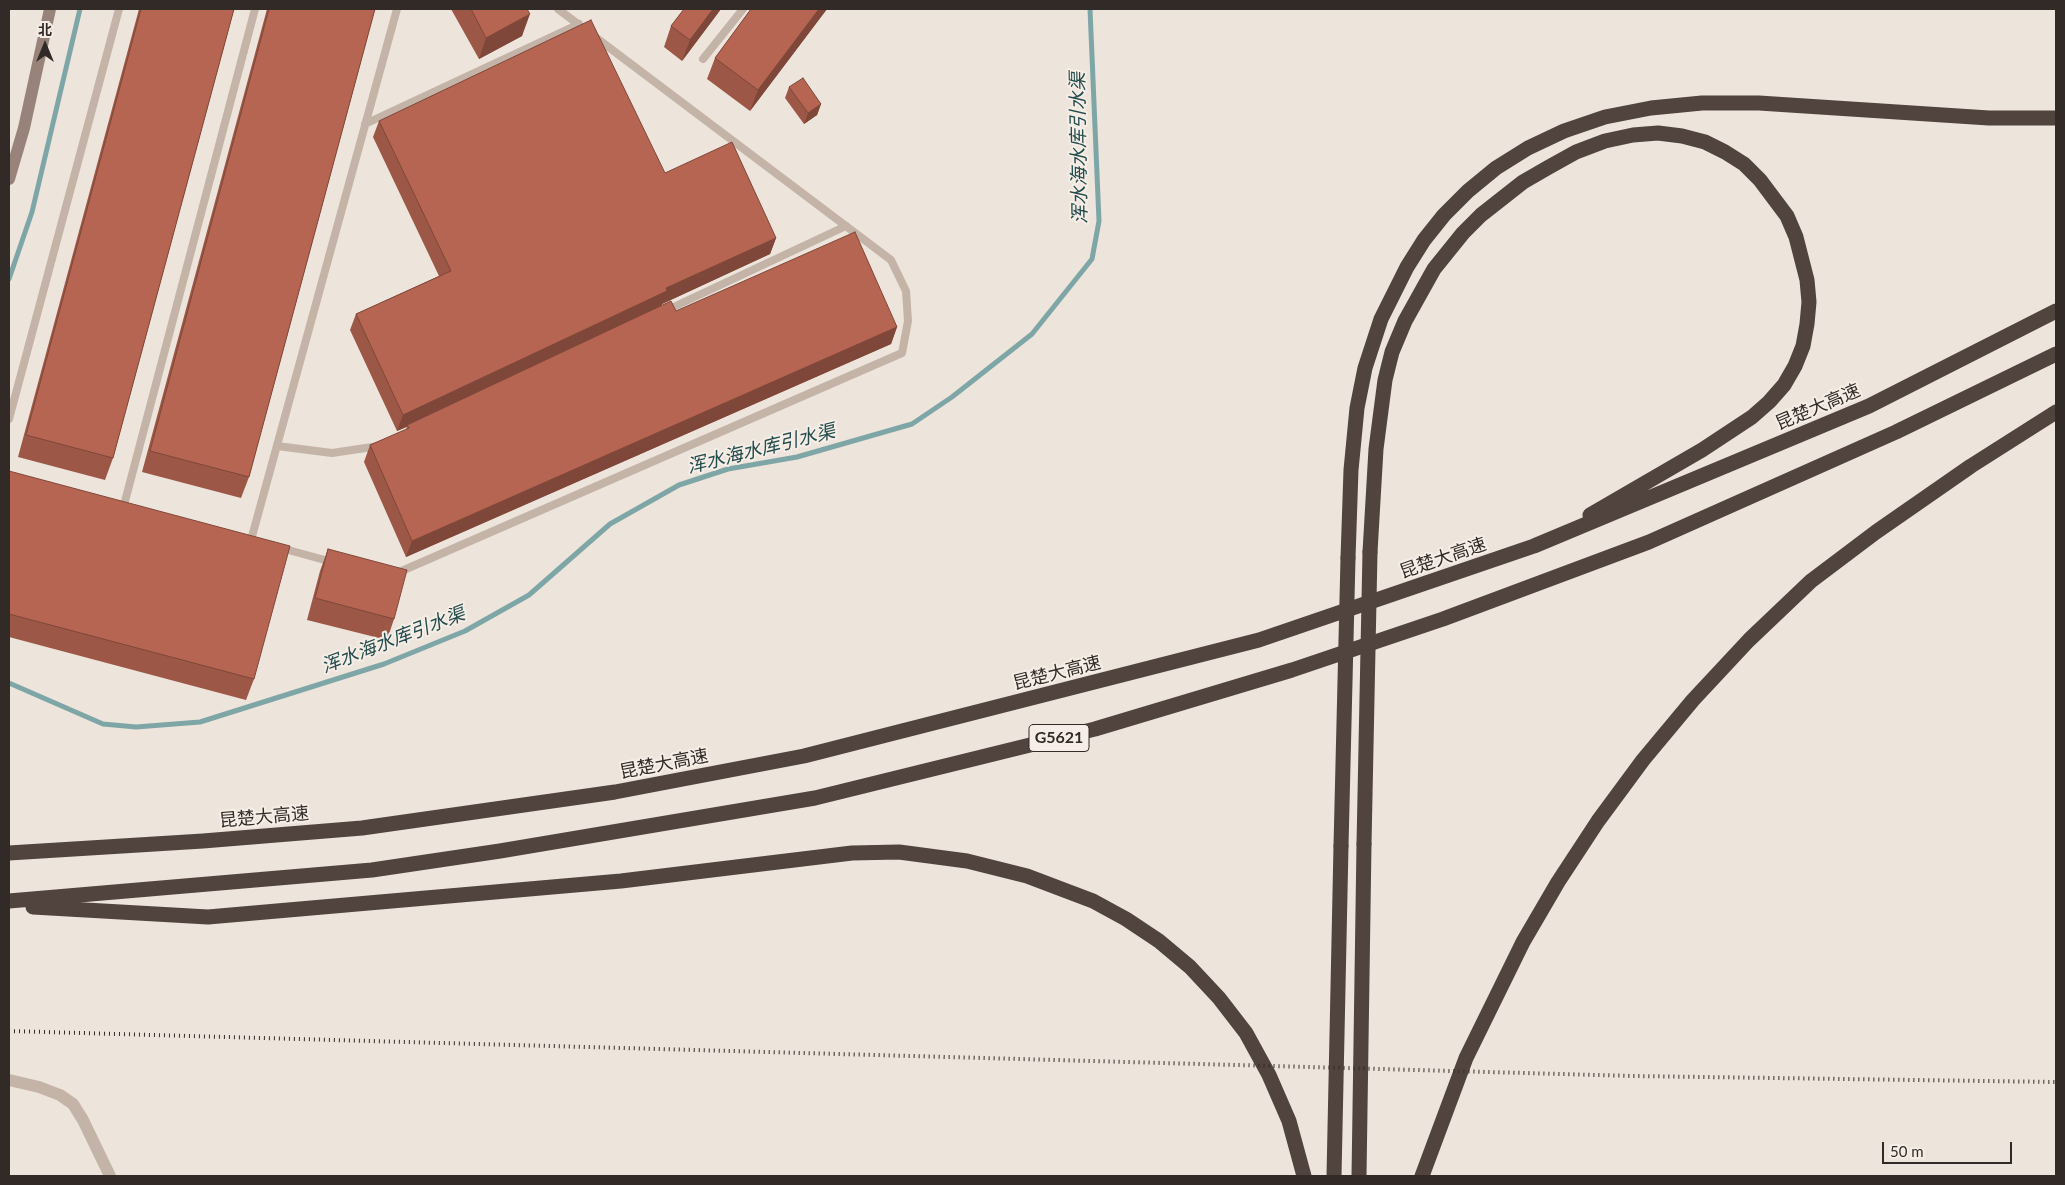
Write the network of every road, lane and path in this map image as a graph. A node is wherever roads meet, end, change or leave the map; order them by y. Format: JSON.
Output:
{"nodes":[{"id":1,"x":50,"y":9,"type":"edge"},
{"id":2,"x":119,"y":9,"type":"edge"},
{"id":3,"x":255,"y":9,"type":"edge"},
{"id":4,"x":397,"y":9,"type":"edge"},
{"id":5,"x":558,"y":9,"type":"edge"},
{"id":6,"x":742,"y":9,"type":"edge"},
{"id":7,"x":579,"y":24,"type":"junction"},
{"id":8,"x":703,"y":59,"type":"dead end"},
{"id":9,"x":2056,"y":118,"type":"edge"},
{"id":10,"x":365,"y":124,"type":"junction"},
{"id":11,"x":9,"y":179,"type":"edge"},
{"id":12,"x":846,"y":226,"type":"junction"},
{"id":13,"x":2056,"y":311,"type":"edge"},
{"id":14,"x":656,"y":315,"type":"edge"},
{"id":15,"x":2054,"y":356,"type":"edge"},
{"id":16,"x":2056,"y":412,"type":"edge"},
{"id":17,"x":9,"y":419,"type":"edge"},
{"id":18,"x":386,"y":443,"type":"edge"},
{"id":19,"x":277,"y":446,"type":"junction"},
{"id":20,"x":115,"y":503,"type":"edge"},
{"id":21,"x":124,"y":505,"type":"junction"},
{"id":22,"x":133,"y":508,"type":"edge"},
{"id":23,"x":242,"y":538,"type":"edge"},
{"id":24,"x":251,"y":540,"type":"junction"},
{"id":25,"x":260,"y":542,"type":"edge"},
{"id":26,"x":269,"y":545,"type":"edge"},
{"id":27,"x":1534,"y":546,"type":"junction"},
{"id":28,"x":342,"y":565,"type":"edge"},
{"id":29,"x":391,"y":576,"type":"edge"},
{"id":30,"x":9,"y":853,"type":"edge"},
{"id":31,"x":9,"y":901,"type":"edge"},
{"id":32,"x":9,"y":905,"type":"edge"},
{"id":33,"x":9,"y":1080,"type":"edge"},
{"id":34,"x":110,"y":1176,"type":"edge"},
{"id":35,"x":1304,"y":1176,"type":"edge"},
{"id":36,"x":1334,"y":1176,"type":"edge"},
{"id":37,"x":1359,"y":1176,"type":"edge"},
{"id":38,"x":1422,"y":1176,"type":"edge"}],
"edges":[{"from":1,"to":11,"type":"street"},
{"from":2,"to":17,"type":"lane"},
{"from":3,"to":21,"type":"lane"},
{"from":4,"to":10,"type":"lane"},
{"from":5,"to":7,"type":"lane"},
{"from":6,"to":8,"type":"lane"},
{"from":7,"to":10,"type":"lane"},
{"from":7,"to":12,"type":"lane"},
{"from":9,"to":36,"type":"highway","bridge":true},
{"from":10,"to":19,"type":"lane"},
{"from":12,"to":14,"type":"lane"},
{"from":12,"to":29,"type":"lane"},
{"from":13,"to":27,"type":"highway","name":"昆楚大高速","number":"G5621"},
{"from":15,"to":31,"type":"highway","number":"G5621"},
{"from":16,"to":38,"type":"highway"},
{"from":18,"to":19,"type":"lane"},
{"from":19,"to":24,"type":"lane"},
{"from":20,"to":21,"type":"lane"},
{"from":21,"to":22,"type":"lane"},
{"from":23,"to":24,"type":"lane"},
{"from":24,"to":25,"type":"lane"},
{"from":26,"to":28,"type":"lane"},
{"from":27,"to":30,"type":"highway","name":"昆楚大高速","number":"G5621"},
{"from":27,"to":37,"type":"highway","bridge":true},
{"from":32,"to":35,"type":"highway"},
{"from":33,"to":34,"type":"street"}]}
